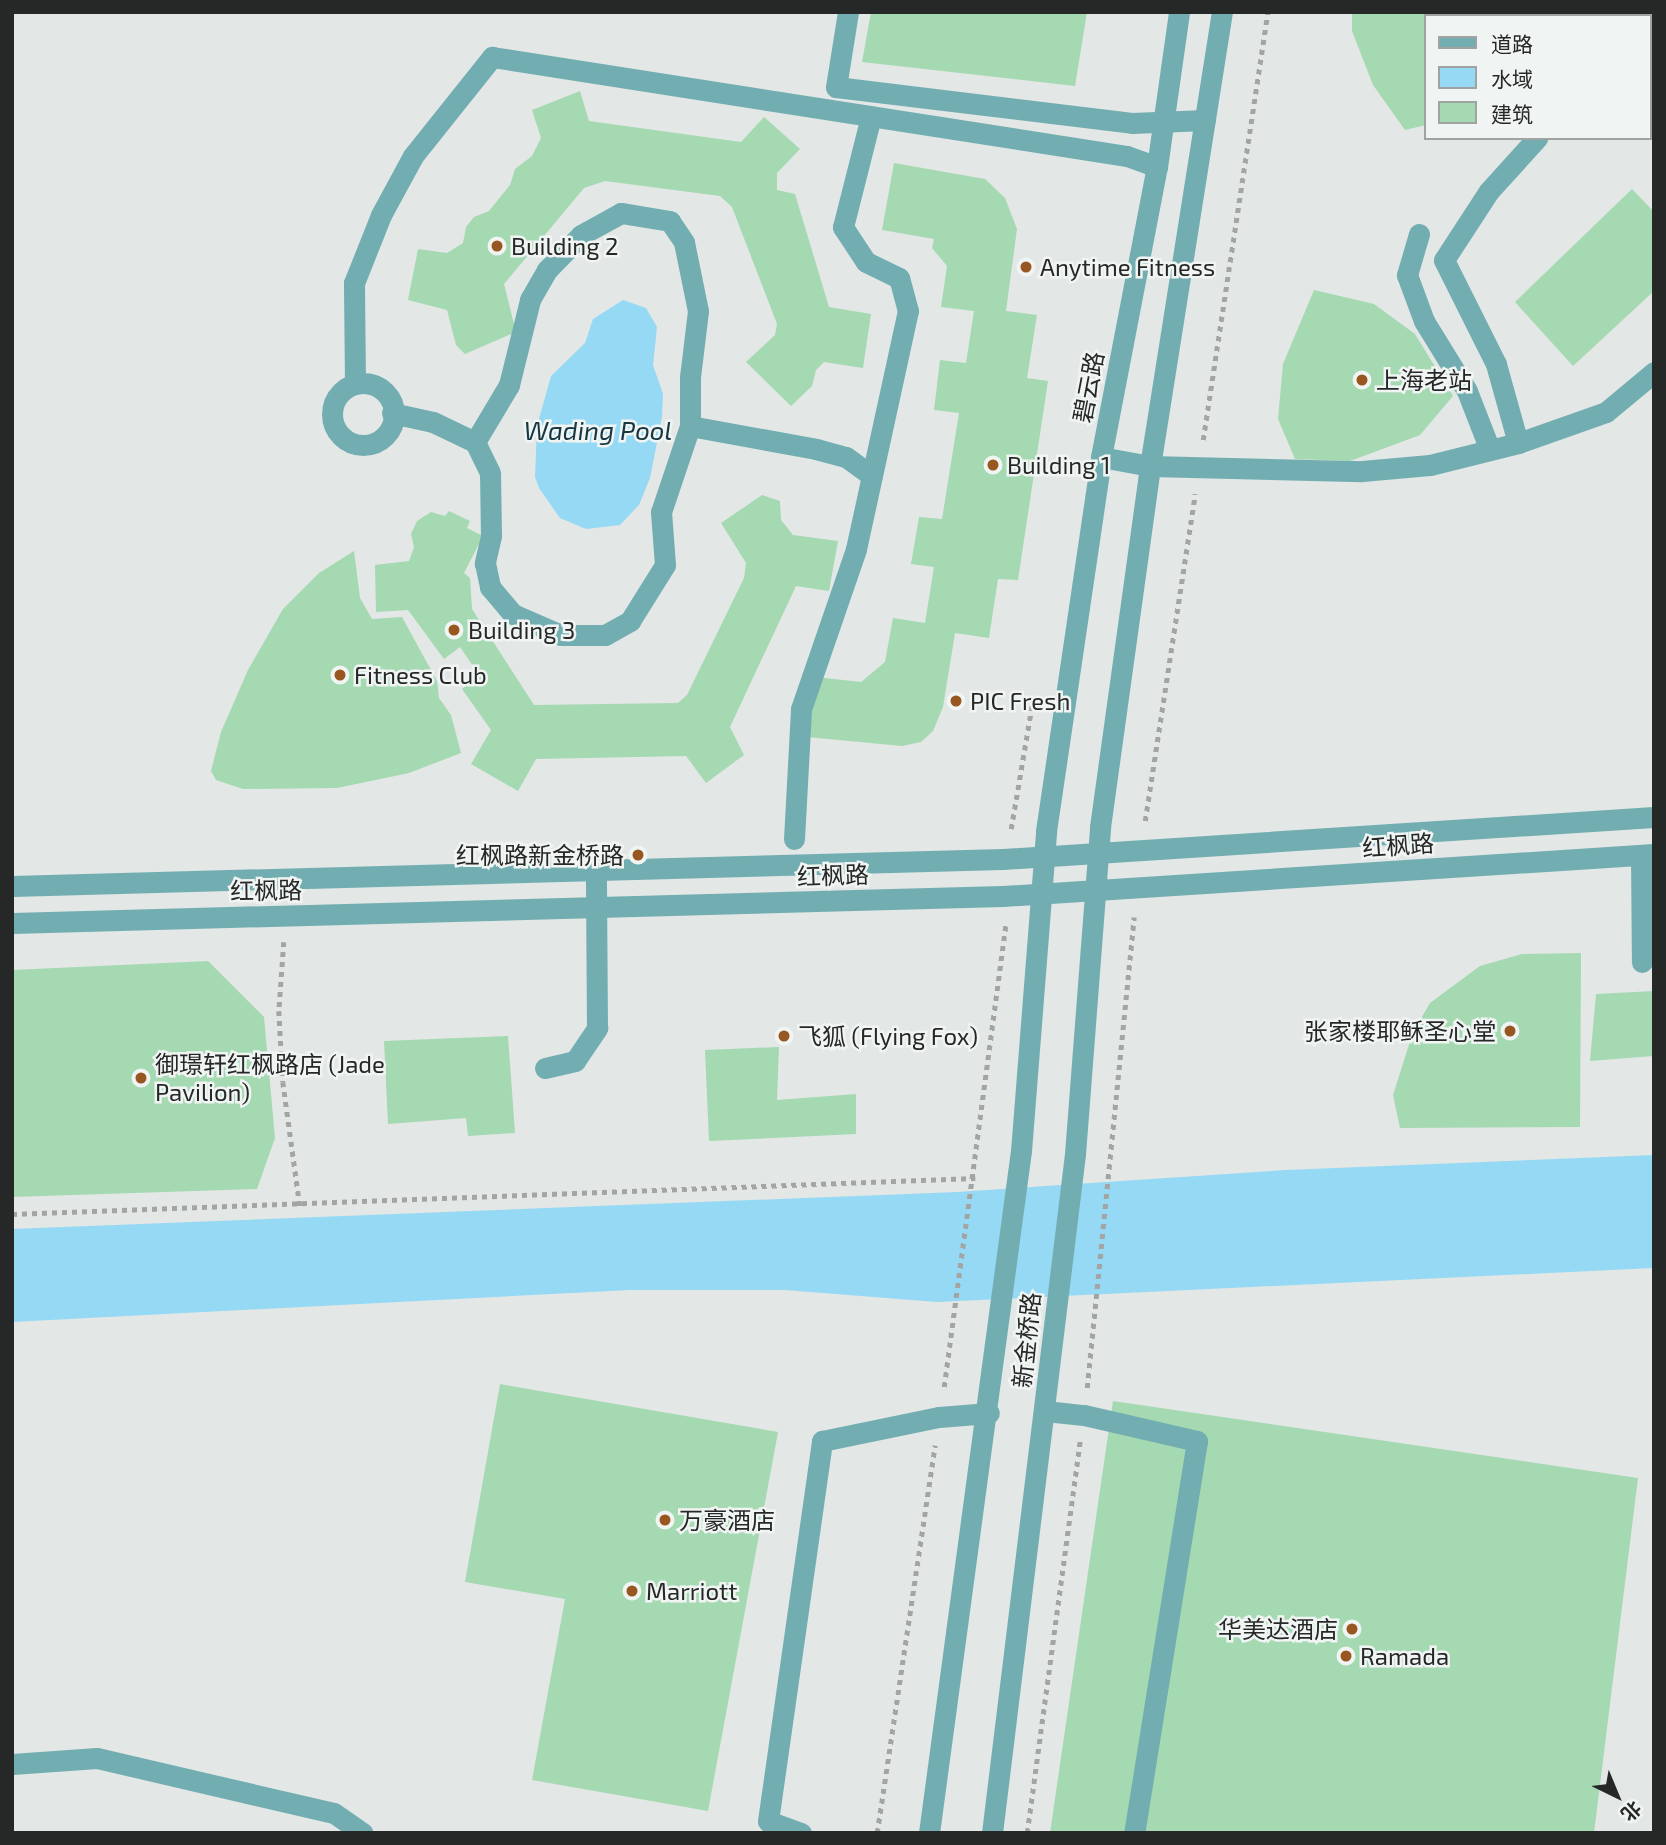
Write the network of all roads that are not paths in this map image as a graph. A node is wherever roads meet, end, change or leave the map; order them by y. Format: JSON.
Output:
{"nodes":[{"id":1,"x":848,"y":12,"type":"edge"},
{"id":2,"x":1179,"y":12,"type":"edge"},
{"id":3,"x":1223,"y":12,"type":"edge"},
{"id":4,"x":871,"y":116,"type":"junction"},
{"id":5,"x":1205,"y":120,"type":"junction"},
{"id":6,"x":1163,"y":123,"type":"junction"},
{"id":7,"x":1535,"y":140,"type":"edge"},
{"id":8,"x":1157,"y":167,"type":"junction"},
{"id":9,"x":1419,"y":234,"type":"dead end"},
{"id":10,"x":1654,"y":372,"type":"edge"},
{"id":11,"x":355,"y":382,"type":"junction"},
{"id":12,"x":393,"y":413,"type":"junction"},
{"id":13,"x":690,"y":426,"type":"junction"},
{"id":14,"x":475,"y":442,"type":"junction"},
{"id":15,"x":1518,"y":443,"type":"junction"},
{"id":16,"x":1490,"y":450,"type":"junction"},
{"id":17,"x":1101,"y":457,"type":"junction"},
{"id":18,"x":1150,"y":466,"type":"junction"},
{"id":19,"x":872,"y":476,"type":"junction"},
{"id":20,"x":1654,"y":817,"type":"edge"},
{"id":21,"x":794,"y":839,"type":"dead end"},
{"id":22,"x":1100,"y":851,"type":"junction"},
{"id":23,"x":1647,"y":854,"type":"edge"},
{"id":24,"x":1045,"y":856,"type":"junction"},
{"id":25,"x":596,"y":868,"type":"junction"},
{"id":26,"x":12,"y":886,"type":"edge"},
{"id":27,"x":1043,"y":890,"type":"junction"},
{"id":28,"x":1097,"y":890,"type":"junction"},
{"id":29,"x":595,"y":909,"type":"junction"},
{"id":30,"x":12,"y":923,"type":"edge"},
{"id":31,"x":1642,"y":962,"type":"dead end"},
{"id":32,"x":545,"y":1068,"type":"dead end"},
{"id":33,"x":1045,"y":1411,"type":"junction"},
{"id":34,"x":989,"y":1413,"type":"junction"},
{"id":35,"x":12,"y":1764,"type":"edge"},
{"id":36,"x":363,"y":1833,"type":"edge"},
{"id":37,"x":801,"y":1833,"type":"edge"},
{"id":38,"x":929,"y":1833,"type":"edge"},
{"id":39,"x":992,"y":1833,"type":"edge"},
{"id":40,"x":1134,"y":1833,"type":"edge"}],
"edges":[{"from":1,"to":6,"type":"street"},
{"from":2,"to":6,"type":"street","name":"碧云路"},
{"from":3,"to":5,"type":"street"},
{"from":4,"to":8,"type":"street"},
{"from":4,"to":11,"type":"street"},
{"from":4,"to":19,"type":"street"},
{"from":5,"to":6,"type":"street"},
{"from":5,"to":18,"type":"street"},
{"from":6,"to":8,"type":"street","name":"碧云路"},
{"from":7,"to":15,"type":"street"},
{"from":8,"to":17,"type":"street","name":"碧云路"},
{"from":9,"to":16,"type":"street"},
{"from":10,"to":15,"type":"street"},
{"from":11,"to":12,"type":"street"},
{"from":11,"to":12,"type":"street"},
{"from":12,"to":14,"type":"street"},
{"from":13,"to":14,"type":"street"},
{"from":13,"to":14,"type":"street"},
{"from":13,"to":19,"type":"street"},
{"from":15,"to":16,"type":"street"},
{"from":16,"to":18,"type":"street"},
{"from":17,"to":18,"type":"street"},
{"from":17,"to":24,"type":"street","name":"碧云路"},
{"from":18,"to":22,"type":"street"},
{"from":19,"to":21,"type":"street"},
{"from":20,"to":22,"type":"street","name":"红枫路"},
{"from":22,"to":24,"type":"street","name":"红枫路"},
{"from":22,"to":28,"type":"street","name":"新金桥路"},
{"from":23,"to":28,"type":"street","name":"红枫路"},
{"from":23,"to":31,"type":"street"},
{"from":24,"to":25,"type":"street","name":"红枫路"},
{"from":24,"to":27,"type":"street","name":"新金桥路"},
{"from":25,"to":26,"type":"street","name":"红枫路"},
{"from":25,"to":29,"type":"street"},
{"from":27,"to":28,"type":"street","name":"红枫路"},
{"from":27,"to":29,"type":"street","name":"红枫路"},
{"from":27,"to":34,"type":"street","name":"新金桥路"},
{"from":28,"to":33,"type":"street","name":"新金桥路"},
{"from":29,"to":30,"type":"street","name":"红枫路"},
{"from":29,"to":32,"type":"street"},
{"from":33,"to":39,"type":"street","name":"新金桥路"},
{"from":33,"to":40,"type":"street"},
{"from":34,"to":37,"type":"street"},
{"from":34,"to":38,"type":"street","name":"新金桥路"},
{"from":35,"to":36,"type":"street"}]}
